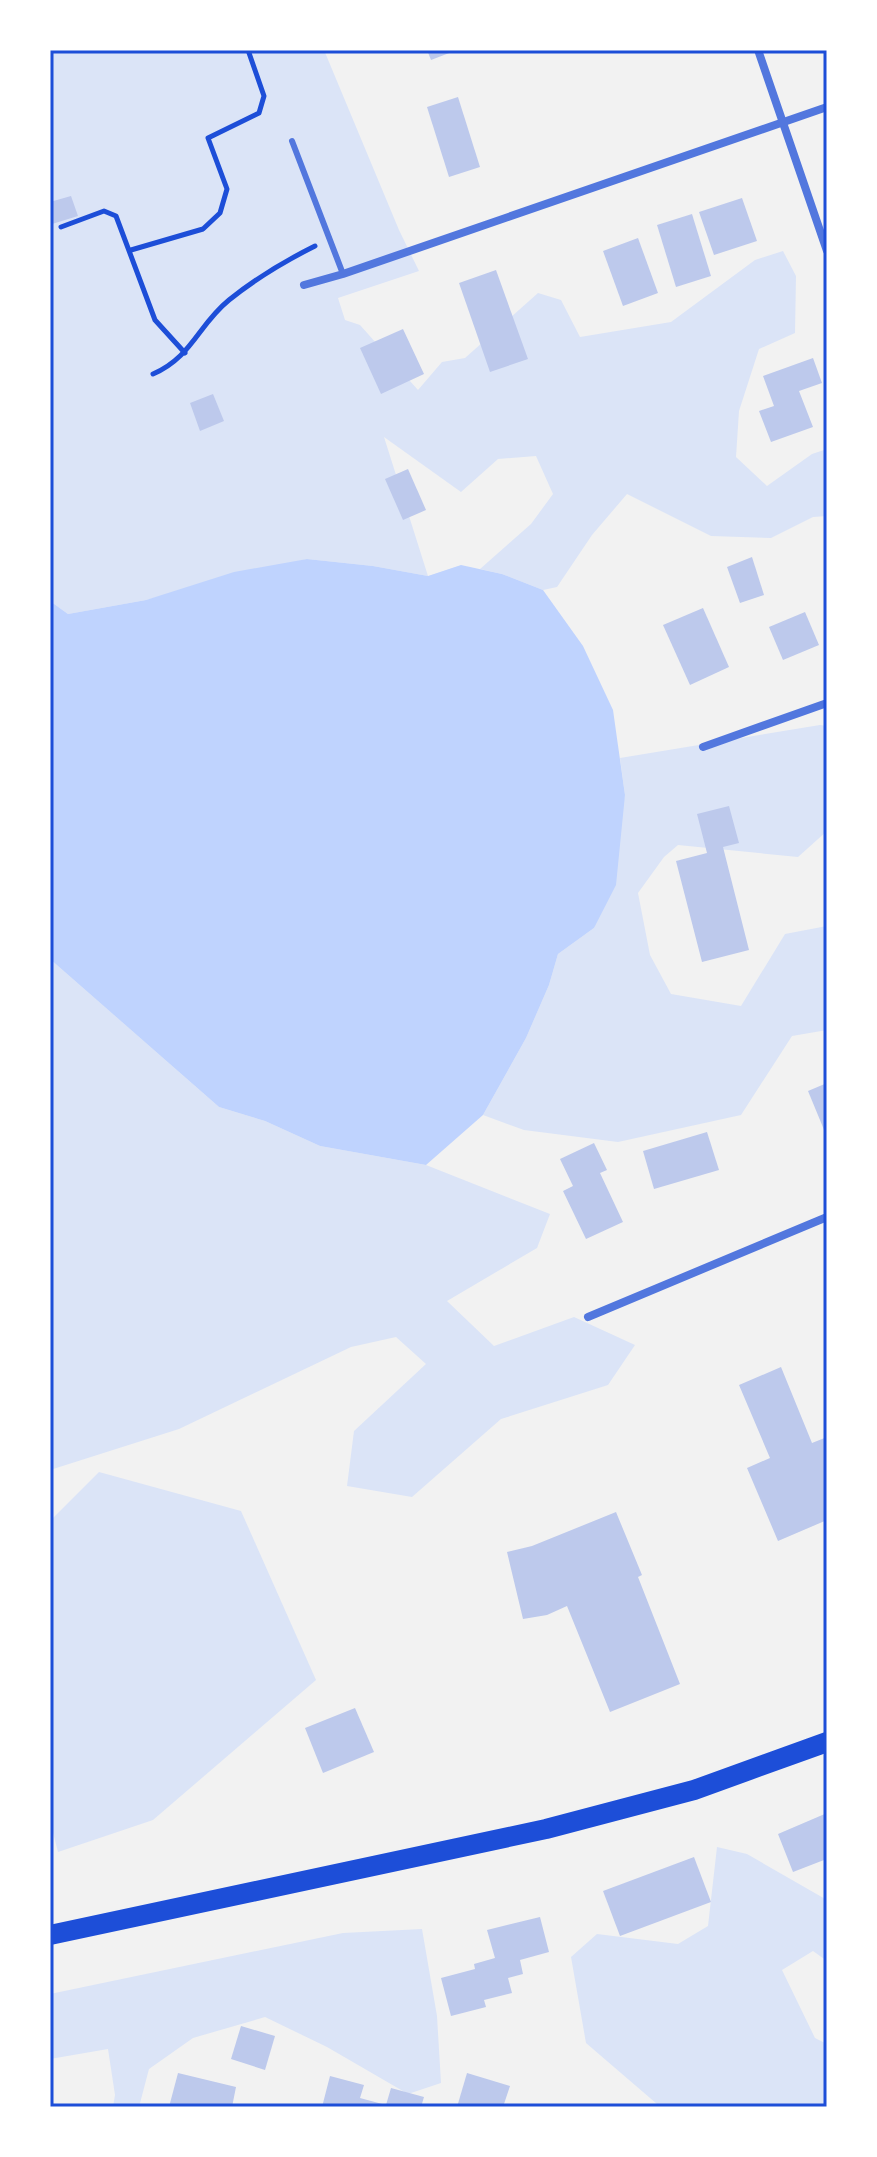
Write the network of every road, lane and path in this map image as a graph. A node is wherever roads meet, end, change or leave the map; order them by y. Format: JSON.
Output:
{"nodes":[{"id":1,"x":248,"y":50,"type":"edge"},
{"id":2,"x":758,"y":50,"type":"edge"},
{"id":3,"x":827,"y":107,"type":"edge"},
{"id":4,"x":784,"y":122,"type":"junction"},
{"id":5,"x":292,"y":141,"type":"dead end"},
{"id":6,"x":61,"y":227,"type":"dead end"},
{"id":7,"x":330,"y":239,"type":"junction"},
{"id":8,"x":131,"y":250,"type":"junction"},
{"id":9,"x":827,"y":251,"type":"edge"},
{"id":10,"x":343,"y":274,"type":"junction"},
{"id":11,"x":304,"y":285,"type":"dead end"},
{"id":12,"x":185,"y":353,"type":"junction"},
{"id":13,"x":153,"y":374,"type":"dead end"},
{"id":14,"x":827,"y":703,"type":"edge"},
{"id":15,"x":703,"y":747,"type":"dead end"},
{"id":16,"x":827,"y":1217,"type":"edge"},
{"id":17,"x":588,"y":1317,"type":"dead end"},
{"id":18,"x":827,"y":1742,"type":"edge"},
{"id":19,"x":50,"y":1935,"type":"edge"}],
"edges":[{"from":1,"to":8,"type":"path"},
{"from":2,"to":4,"type":"street"},
{"from":3,"to":4,"type":"street"},
{"from":4,"to":9,"type":"street"},
{"from":4,"to":10,"type":"street"},
{"from":5,"to":7,"type":"lane"},
{"from":6,"to":8,"type":"path"},
{"from":7,"to":10,"type":"lane"},
{"from":7,"to":12,"type":"path"},
{"from":8,"to":12,"type":"path"},
{"from":10,"to":11,"type":"street"},
{"from":12,"to":13,"type":"path"},
{"from":14,"to":15,"type":"street"},
{"from":16,"to":17,"type":"street"},
{"from":18,"to":19,"type":"main road"}]}
